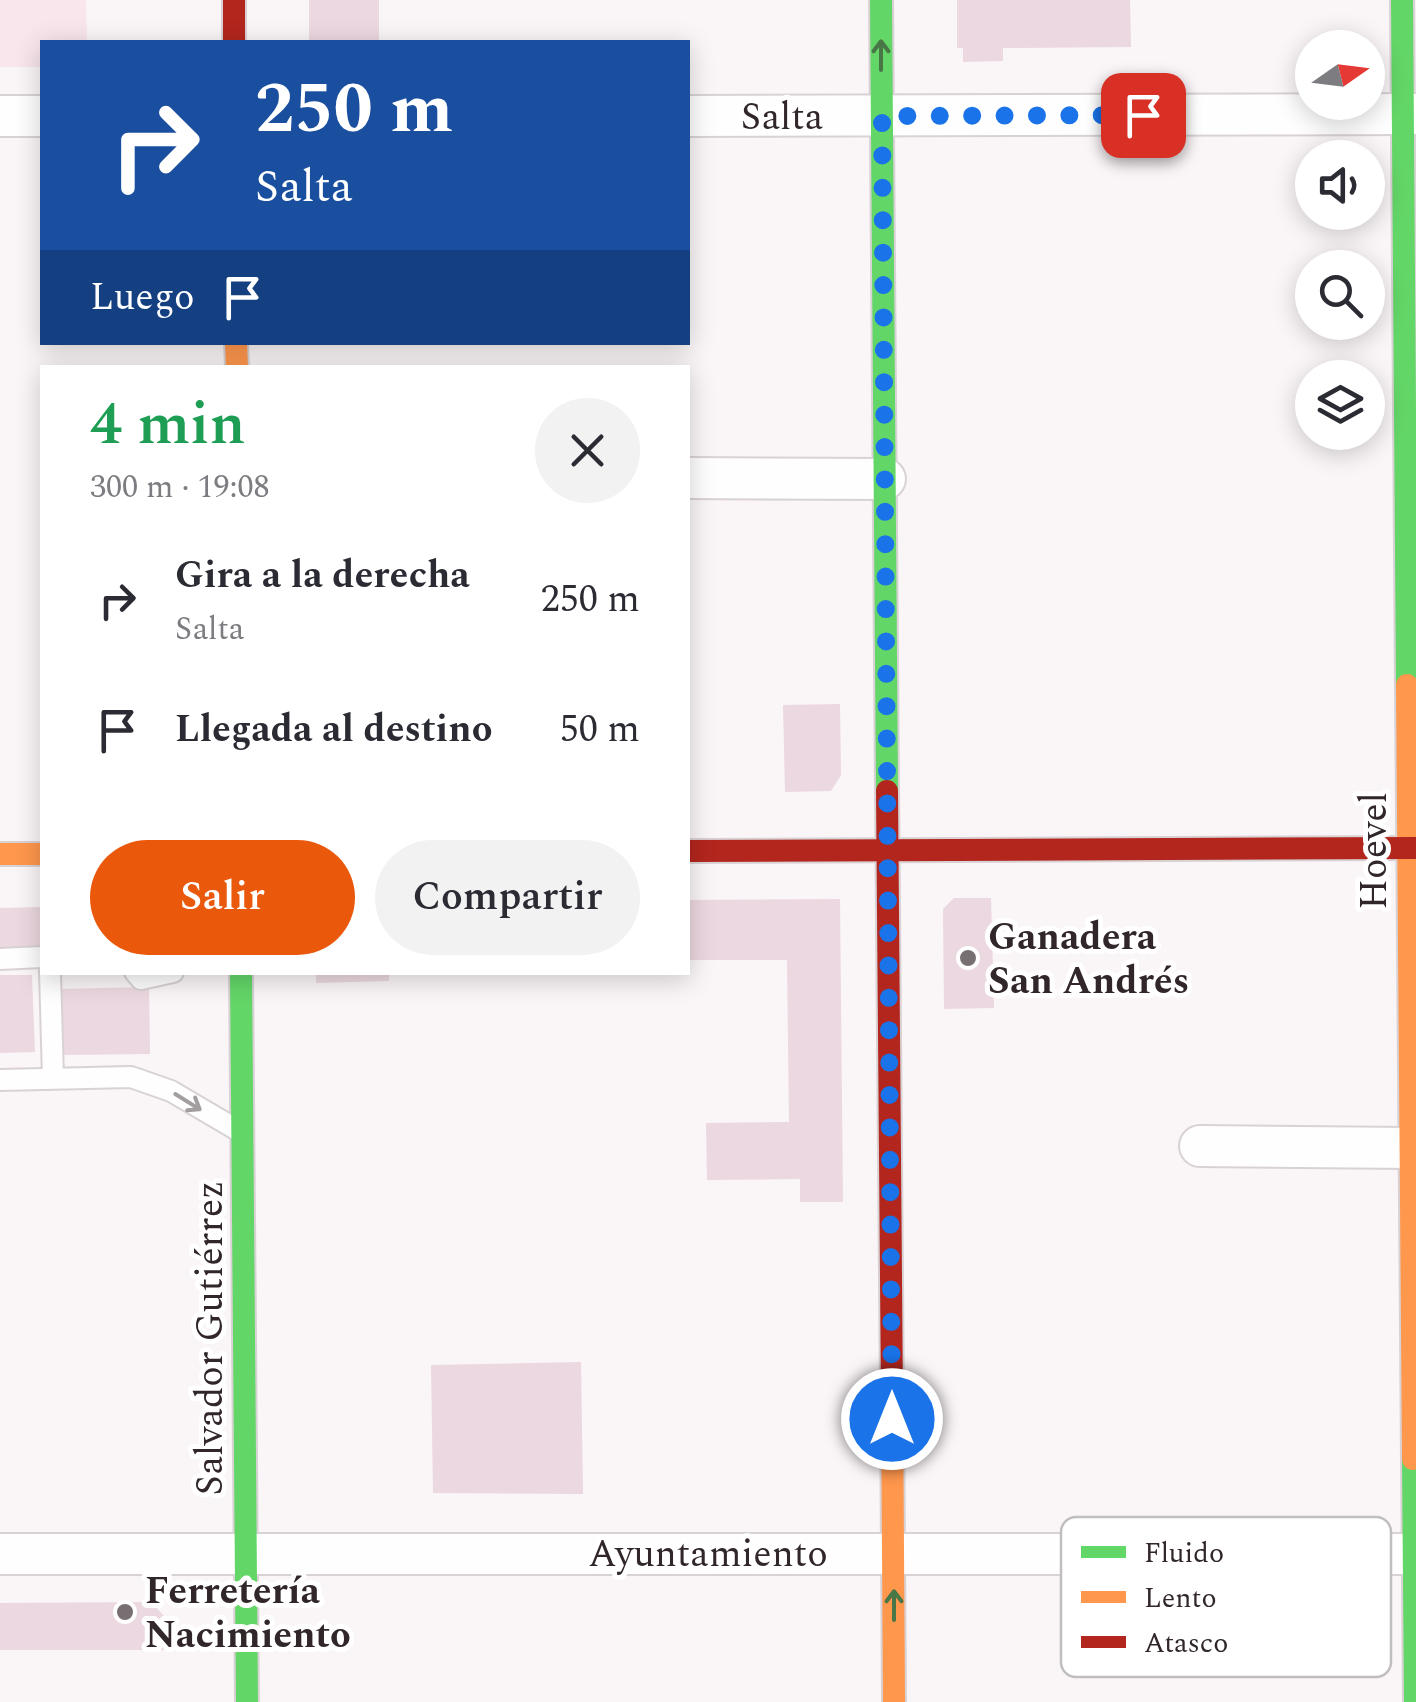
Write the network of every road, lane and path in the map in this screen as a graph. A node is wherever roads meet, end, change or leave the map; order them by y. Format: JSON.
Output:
{"nodes":[{"id":1,"x":234,"y":0,"type":"edge"},
{"id":2,"x":881,"y":0,"type":"edge"},
{"id":3,"x":1402,"y":0,"type":"edge"},
{"id":4,"x":234,"y":40,"type":"edge"},
{"id":5,"x":1409,"y":114,"type":"edge"},
{"id":6,"x":0,"y":116,"type":"edge"},
{"id":7,"x":40,"y":116,"type":"edge"},
{"id":8,"x":690,"y":116,"type":"edge"},
{"id":9,"x":882,"y":116,"type":"junction"},
{"id":10,"x":690,"y":478,"type":"edge"},
{"id":11,"x":885,"y":479,"type":"junction"},
{"id":12,"x":1412,"y":848,"type":"edge"},
{"id":13,"x":888,"y":850,"type":"junction"},
{"id":14,"x":690,"y":851,"type":"edge"},
{"id":15,"x":0,"y":854,"type":"edge"},
{"id":16,"x":40,"y":854,"type":"edge"},
{"id":17,"x":40,"y":957,"type":"edge"},
{"id":18,"x":0,"y":958,"type":"edge"},
{"id":19,"x":50,"y":975,"type":"edge"},
{"id":20,"x":241,"y":975,"type":"edge"},
{"id":21,"x":53,"y":1078,"type":"junction"},
{"id":22,"x":0,"y":1080,"type":"edge"},
{"id":23,"x":242,"y":1133,"type":"junction"},
{"id":24,"x":1200,"y":1146,"type":"dead end"},
{"id":25,"x":1410,"y":1148,"type":"junction"},
{"id":26,"x":245,"y":1552,"type":"junction"},
{"id":27,"x":893,"y":1553,"type":"junction"},
{"id":28,"x":1061,"y":1553,"type":"edge"},
{"id":29,"x":0,"y":1554,"type":"edge"},
{"id":30,"x":1415,"y":1554,"type":"edge"},
{"id":31,"x":247,"y":1702,"type":"edge"},
{"id":32,"x":894,"y":1702,"type":"edge"},
{"id":33,"x":1415,"y":1702,"type":"edge"}],
"edges":[{"from":1,"to":4,"type":"street"},
{"from":9,"to":2,"type":"street","one_way":true},
{"from":3,"to":5,"type":"street","name":"Hoevel"},
{"from":5,"to":9,"type":"street","name":"Salta"},
{"from":5,"to":12,"type":"street","name":"Hoevel"},
{"from":6,"to":7,"type":"street"},
{"from":8,"to":9,"type":"street","name":"Salta"},
{"from":9,"to":11,"type":"street"},
{"from":10,"to":11,"type":"street"},
{"from":11,"to":13,"type":"street"},
{"from":12,"to":13,"type":"street"},
{"from":12,"to":25,"type":"street","name":"Hoevel"},
{"from":13,"to":14,"type":"street"},
{"from":13,"to":27,"type":"street"},
{"from":15,"to":16,"type":"street"},
{"from":17,"to":18,"type":"lane"},
{"from":19,"to":21,"type":"lane"},
{"from":20,"to":23,"type":"street","name":"Salvador Gutiérrez"},
{"from":21,"to":22,"type":"lane"},
{"from":21,"to":23,"type":"lane","one_way":true},
{"from":23,"to":26,"type":"street","name":"Salvador Gutiérrez"},
{"from":24,"to":25,"type":"street"},
{"from":25,"to":30,"type":"street","name":"Hoevel"},
{"from":26,"to":27,"type":"street","name":"Ayuntamiento"},
{"from":26,"to":29,"type":"street","name":"Ayuntamiento"},
{"from":26,"to":31,"type":"street","name":"Salvador Gutiérrez"},
{"from":27,"to":28,"type":"street","name":"Ayuntamiento"},
{"from":32,"to":27,"type":"street","one_way":true},
{"from":30,"to":33,"type":"street","name":"Hoevel"}]}
